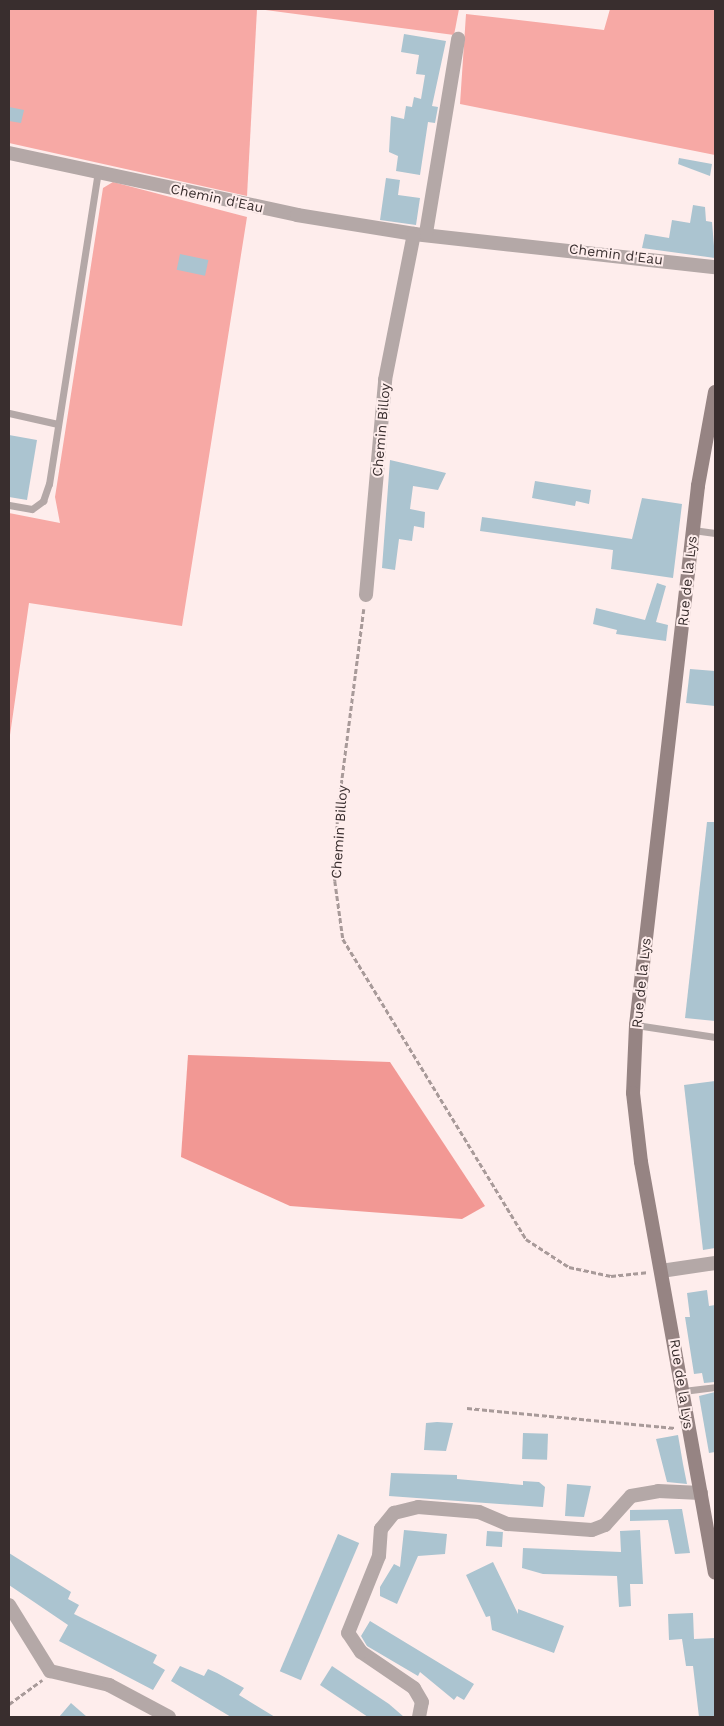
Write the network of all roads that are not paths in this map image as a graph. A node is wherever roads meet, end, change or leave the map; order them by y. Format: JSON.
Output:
{"nodes":[{"id":1,"x":458,"y":39,"type":"dead end"},
{"id":2,"x":9,"y":153,"type":"edge"},
{"id":3,"x":98,"y":172,"type":"junction"},
{"id":4,"x":420,"y":234,"type":"junction"},
{"id":5,"x":715,"y":267,"type":"edge"},
{"id":6,"x":715,"y":392,"type":"edge"},
{"id":7,"x":9,"y":413,"type":"edge"},
{"id":8,"x":58,"y":424,"type":"junction"},
{"id":9,"x":710,"y":439,"type":"edge"},
{"id":10,"x":9,"y":505,"type":"edge"},
{"id":11,"x":693,"y":530,"type":"junction"},
{"id":12,"x":715,"y":533,"type":"edge"},
{"id":13,"x":366,"y":595,"type":"road end"},
{"id":14,"x":636,"y":1025,"type":"junction"},
{"id":15,"x":715,"y":1037,"type":"edge"},
{"id":16,"x":715,"y":1263,"type":"edge"},
{"id":17,"x":661,"y":1271,"type":"junction"},
{"id":18,"x":715,"y":1387,"type":"edge"},
{"id":19,"x":683,"y":1391,"type":"junction"},
{"id":20,"x":701,"y":1493,"type":"junction"},
{"id":21,"x":715,"y":1572,"type":"edge"},
{"id":22,"x":9,"y":1605,"type":"edge"},
{"id":23,"x":169,"y":1717,"type":"edge"},
{"id":24,"x":419,"y":1717,"type":"edge"}],
"edges":[{"from":1,"to":4,"type":"street"},
{"from":2,"to":3,"type":"street","name":"Chemin d'Eau"},
{"from":3,"to":4,"type":"street","name":"Chemin d'Eau"},
{"from":3,"to":8,"type":"lane"},
{"from":4,"to":5,"type":"street","name":"Chemin d'Eau"},
{"from":4,"to":13,"type":"street","name":"Chemin Billoy"},
{"from":6,"to":9,"type":"main road","name":"Rue de la Lys"},
{"from":7,"to":8,"type":"lane"},
{"from":8,"to":10,"type":"lane"},
{"from":9,"to":11,"type":"main road","name":"Rue de la Lys"},
{"from":11,"to":12,"type":"lane"},
{"from":11,"to":14,"type":"main road","name":"Rue de la Lys"},
{"from":14,"to":15,"type":"lane"},
{"from":14,"to":17,"type":"main road","name":"Rue de la Lys"},
{"from":16,"to":17,"type":"street"},
{"from":17,"to":19,"type":"main road","name":"Rue de la Lys"},
{"from":18,"to":19,"type":"lane"},
{"from":19,"to":20,"type":"main road","name":"Rue de la Lys"},
{"from":20,"to":21,"type":"main road","name":"Rue de la Lys"},
{"from":20,"to":24,"type":"street"},
{"from":22,"to":23,"type":"street"}]}
